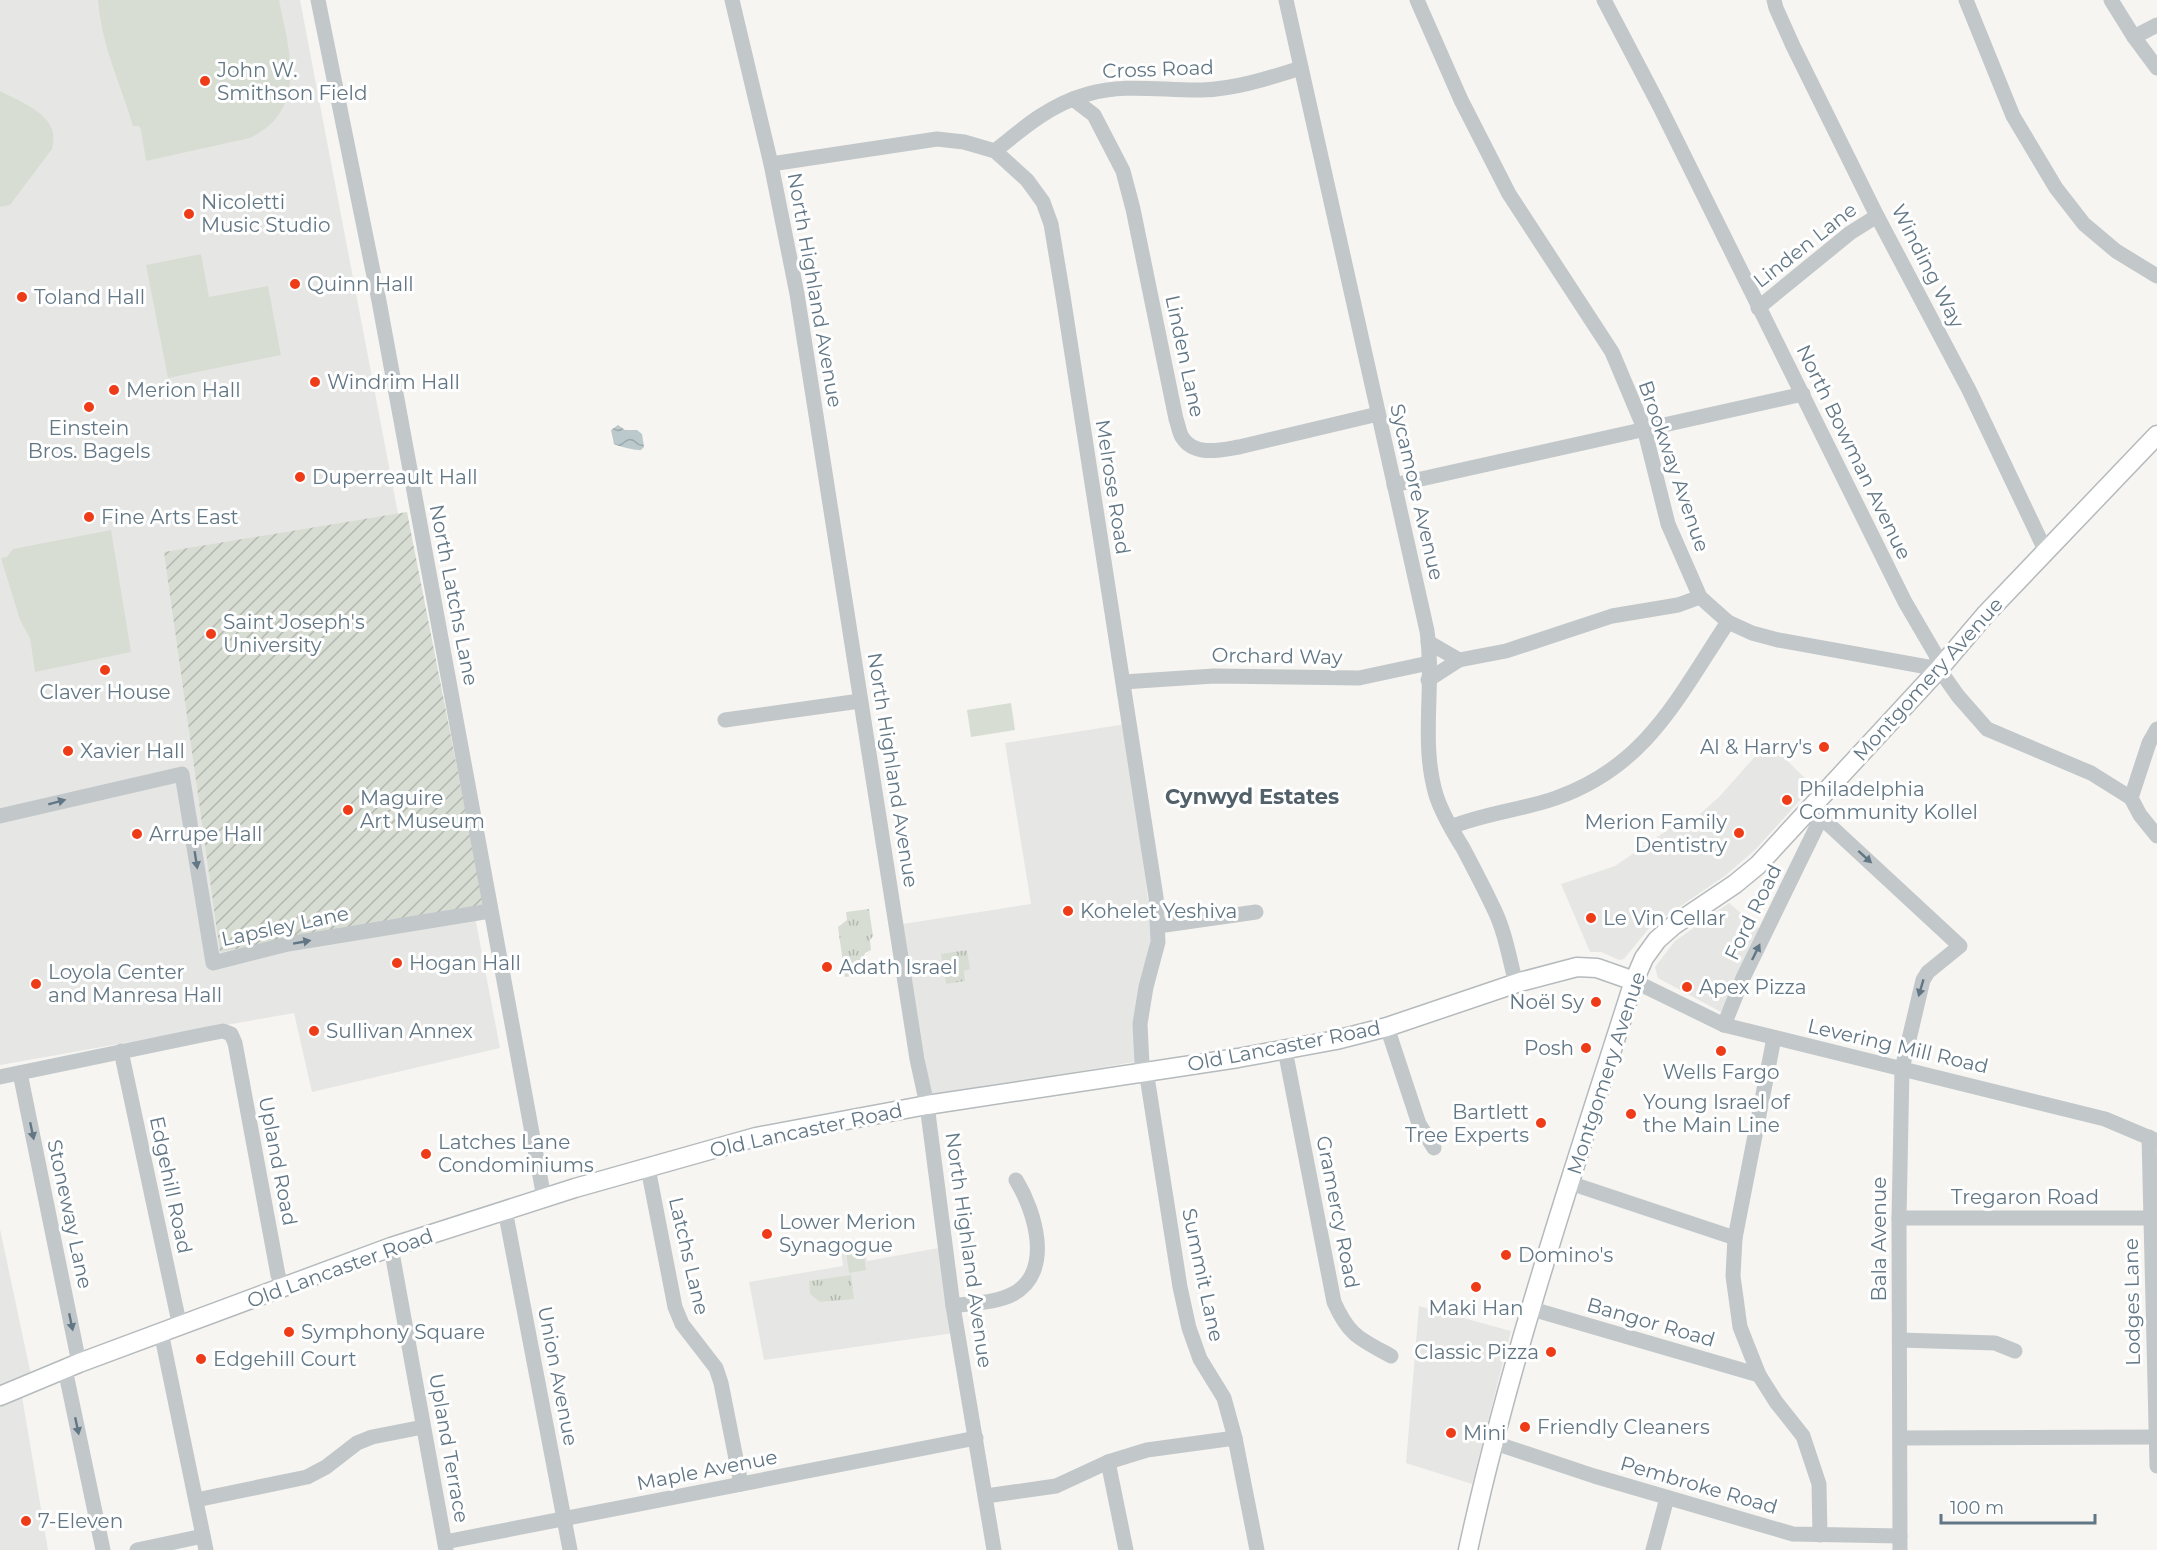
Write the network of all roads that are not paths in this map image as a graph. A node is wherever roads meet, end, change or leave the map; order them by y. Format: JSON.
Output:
{"nodes":[{"id":1,"x":318,"y":0,"type":"edge"},
{"id":2,"x":732,"y":0,"type":"edge"},
{"id":3,"x":1286,"y":0,"type":"edge"},
{"id":4,"x":1417,"y":0,"type":"edge"},
{"id":5,"x":1604,"y":0,"type":"edge"},
{"id":6,"x":1774,"y":0,"type":"edge"},
{"id":7,"x":1966,"y":0,"type":"edge"},
{"id":8,"x":2111,"y":0,"type":"edge"},
{"id":9,"x":2157,"y":25,"type":"edge"},
{"id":10,"x":2134,"y":37,"type":"junction"},
{"id":11,"x":1301,"y":68,"type":"junction"},
{"id":12,"x":2157,"y":68,"type":"edge"},
{"id":13,"x":1100,"y":92,"type":"junction"},
{"id":14,"x":1073,"y":99,"type":"junction"},
{"id":15,"x":1094,"y":115,"type":"junction"},
{"id":16,"x":995,"y":152,"type":"junction"},
{"id":17,"x":771,"y":164,"type":"junction"},
{"id":18,"x":1877,"y":216,"type":"junction"},
{"id":19,"x":2157,"y":276,"type":"edge"},
{"id":20,"x":1758,"y":308,"type":"junction"},
{"id":21,"x":1803,"y":394,"type":"junction"},
{"id":22,"x":1378,"y":414,"type":"junction"},
{"id":23,"x":1644,"y":429,"type":"junction"},
{"id":24,"x":2154,"y":444,"type":"edge"},
{"id":25,"x":1394,"y":485,"type":"junction"},
{"id":26,"x":2046,"y":552,"type":"junction"},
{"id":27,"x":1700,"y":597,"type":"junction"},
{"id":28,"x":1728,"y":622,"type":"junction"},
{"id":29,"x":1428,"y":642,"type":"junction"},
{"id":30,"x":1459,"y":660,"type":"junction"},
{"id":31,"x":1429,"y":663,"type":"junction"},
{"id":32,"x":1939,"y":669,"type":"junction"},
{"id":33,"x":1428,"y":680,"type":"junction"},
{"id":34,"x":1123,"y":682,"type":"junction"},
{"id":35,"x":860,"y":700,"type":"junction"},
{"id":36,"x":725,"y":720,"type":"dead end"},
{"id":37,"x":2157,"y":729,"type":"edge"},
{"id":38,"x":2131,"y":798,"type":"junction"},
{"id":39,"x":1816,"y":813,"type":"junction"},
{"id":40,"x":0,"y":816,"type":"edge"},
{"id":41,"x":1451,"y":827,"type":"junction"},
{"id":42,"x":2157,"y":837,"type":"edge"},
{"id":43,"x":490,"y":911,"type":"junction"},
{"id":44,"x":1256,"y":912,"type":"dead end"},
{"id":45,"x":1158,"y":926,"type":"junction"},
{"id":46,"x":1634,"y":981,"type":"junction"},
{"id":47,"x":1516,"y":984,"type":"junction"},
{"id":48,"x":1724,"y":1025,"type":"junction"},
{"id":49,"x":1387,"y":1027,"type":"junction"},
{"id":50,"x":1774,"y":1038,"type":"junction"},
{"id":51,"x":1285,"y":1050,"type":"junction"},
{"id":52,"x":121,"y":1051,"type":"junction"},
{"id":53,"x":1902,"y":1069,"type":"junction"},
{"id":54,"x":1145,"y":1072,"type":"junction"},
{"id":55,"x":20,"y":1074,"type":"junction"},
{"id":56,"x":0,"y":1077,"type":"edge"},
{"id":57,"x":927,"y":1105,"type":"junction"},
{"id":58,"x":2153,"y":1139,"type":"edge"},
{"id":59,"x":1434,"y":1148,"type":"dead end"},
{"id":60,"x":648,"y":1168,"type":"junction"},
{"id":61,"x":1016,"y":1180,"type":"dead end"},
{"id":62,"x":1570,"y":1183,"type":"junction"},
{"id":63,"x":544,"y":1198,"type":"junction"},
{"id":64,"x":505,"y":1210,"type":"junction"},
{"id":65,"x":1899,"y":1218,"type":"junction"},
{"id":66,"x":2152,"y":1218,"type":"junction"},
{"id":67,"x":1736,"y":1238,"type":"junction"},
{"id":68,"x":391,"y":1248,"type":"junction"},
{"id":69,"x":283,"y":1287,"type":"junction"},
{"id":70,"x":953,"y":1306,"type":"junction"},
{"id":71,"x":1532,"y":1310,"type":"junction"},
{"id":72,"x":180,"y":1327,"type":"junction"},
{"id":73,"x":161,"y":1332,"type":"junction"},
{"id":74,"x":1900,"y":1340,"type":"junction"},
{"id":75,"x":2015,"y":1351,"type":"dead end"},
{"id":76,"x":1391,"y":1356,"type":"dead end"},
{"id":77,"x":72,"y":1366,"type":"junction"},
{"id":78,"x":1759,"y":1375,"type":"junction"},
{"id":79,"x":0,"y":1396,"type":"edge"},
{"id":80,"x":423,"y":1427,"type":"junction"},
{"id":81,"x":2156,"y":1437,"type":"edge"},
{"id":82,"x":976,"y":1438,"type":"junction"},
{"id":83,"x":1235,"y":1438,"type":"junction"},
{"id":84,"x":1900,"y":1438,"type":"junction"},
{"id":85,"x":1492,"y":1442,"type":"junction"},
{"id":86,"x":1108,"y":1462,"type":"junction"},
{"id":87,"x":2157,"y":1466,"type":"edge"},
{"id":88,"x":741,"y":1484,"type":"junction"},
{"id":89,"x":986,"y":1496,"type":"junction"},
{"id":90,"x":1667,"y":1498,"type":"junction"},
{"id":91,"x":196,"y":1500,"type":"junction"},
{"id":92,"x":564,"y":1520,"type":"junction"},
{"id":93,"x":1820,"y":1535,"type":"junction"},
{"id":94,"x":205,"y":1543,"type":"edge"},
{"id":95,"x":1900,"y":1543,"type":"edge"},
{"id":96,"x":445,"y":1546,"type":"edge"},
{"id":97,"x":103,"y":1550,"type":"edge"},
{"id":98,"x":137,"y":1550,"type":"edge"},
{"id":99,"x":570,"y":1550,"type":"edge"},
{"id":100,"x":994,"y":1550,"type":"edge"},
{"id":101,"x":1126,"y":1550,"type":"edge"},
{"id":102,"x":1257,"y":1550,"type":"edge"},
{"id":103,"x":1468,"y":1550,"type":"edge"},
{"id":104,"x":1653,"y":1550,"type":"edge"}],
"edges":[{"from":1,"to":43,"type":"street","name":"North Latchs Lane"},
{"from":2,"to":17,"type":"street","name":"North Highland Avenue"},
{"from":3,"to":11,"type":"street","name":"Sycamore Avenue"},
{"from":4,"to":23,"type":"street","name":"Brookway Avenue"},
{"from":5,"to":20,"type":"street","name":"North Bowman Avenue"},
{"from":6,"to":18,"type":"street","name":"Winding Way"},
{"from":7,"to":19,"type":"street"},
{"from":8,"to":10,"type":"street"},
{"from":9,"to":10,"type":"street"},
{"from":10,"to":12,"type":"street"},
{"from":11,"to":13,"type":"street","name":"Cross Road"},
{"from":11,"to":22,"type":"street","name":"Sycamore Avenue"},
{"from":13,"to":14,"type":"street","name":"Cross Road"},
{"from":13,"to":15,"type":"street"},
{"from":14,"to":15,"type":"street","name":"Linden Lane"},
{"from":14,"to":16,"type":"street","name":"Cross Road"},
{"from":15,"to":22,"type":"street","name":"Linden Lane"},
{"from":16,"to":17,"type":"street","name":"Melrose Road"},
{"from":16,"to":34,"type":"street","name":"Melrose Road"},
{"from":17,"to":35,"type":"street","name":"North Highland Avenue"},
{"from":18,"to":20,"type":"street","name":"Linden Lane"},
{"from":18,"to":26,"type":"street","name":"Winding Way"},
{"from":20,"to":21,"type":"street","name":"North Bowman Avenue"},
{"from":21,"to":23,"type":"street"},
{"from":21,"to":32,"type":"street","name":"North Bowman Avenue"},
{"from":22,"to":25,"type":"street","name":"Sycamore Avenue"},
{"from":23,"to":25,"type":"street"},
{"from":23,"to":27,"type":"street","name":"Brookway Avenue"},
{"from":24,"to":26,"type":"main road","name":"Montgomery Avenue"},
{"from":25,"to":29,"type":"street","name":"Sycamore Avenue"},
{"from":26,"to":32,"type":"main road","name":"Montgomery Avenue"},
{"from":27,"to":28,"type":"street","name":"Brookway Avenue"},
{"from":27,"to":30,"type":"street"},
{"from":28,"to":32,"type":"street","name":"Brookway Avenue"},
{"from":28,"to":41,"type":"street"},
{"from":29,"to":30,"type":"street"},
{"from":29,"to":31,"type":"street","name":"Sycamore Avenue"},
{"from":30,"to":33,"type":"street"},
{"from":31,"to":33,"type":"street","name":"Sycamore Avenue"},
{"from":31,"to":34,"type":"street","name":"Orchard Way"},
{"from":32,"to":38,"type":"street","name":"North Bowman Avenue"},
{"from":32,"to":39,"type":"main road","name":"Montgomery Avenue"},
{"from":33,"to":41,"type":"street","name":"Sycamore Avenue"},
{"from":34,"to":45,"type":"street","name":"Melrose Road"},
{"from":35,"to":36,"type":"street"},
{"from":35,"to":57,"type":"street","name":"North Highland Avenue"},
{"from":37,"to":38,"type":"street"},
{"from":38,"to":42,"type":"street","name":"North Bowman Avenue"},
{"from":39,"to":46,"type":"main road","name":"Montgomery Avenue"},
{"from":48,"to":39,"type":"street","name":"Ford Road","one_way":true},
{"from":39,"to":53,"type":"street","name":"Bala Avenue","one_way":true},
{"from":40,"to":43,"type":"street","name":"Lapsley Lane","one_way":true},
{"from":41,"to":47,"type":"street","name":"Sycamore Avenue"},
{"from":43,"to":63,"type":"street","name":"North Latchs Lane"},
{"from":44,"to":45,"type":"street"},
{"from":45,"to":54,"type":"street","name":"Melrose Road"},
{"from":46,"to":47,"type":"main road","name":"Old Lancaster Road"},
{"from":46,"to":48,"type":"street","name":"Levering Mill Road"},
{"from":46,"to":62,"type":"main road","name":"Montgomery Avenue"},
{"from":47,"to":49,"type":"main road","name":"Old Lancaster Road"},
{"from":48,"to":50,"type":"street","name":"Levering Mill Road"},
{"from":49,"to":51,"type":"main road","name":"Old Lancaster Road"},
{"from":49,"to":59,"type":"street"},
{"from":50,"to":53,"type":"street","name":"Levering Mill Road"},
{"from":50,"to":67,"type":"street"},
{"from":51,"to":54,"type":"main road","name":"Old Lancaster Road"},
{"from":51,"to":76,"type":"street","name":"Gramercy Road"},
{"from":52,"to":55,"type":"street"},
{"from":52,"to":69,"type":"street","name":"Upland Road"},
{"from":52,"to":72,"type":"street","name":"Edgehill Road"},
{"from":53,"to":58,"type":"street","name":"Levering Mill Road"},
{"from":53,"to":65,"type":"street","name":"Bala Avenue"},
{"from":54,"to":57,"type":"main road","name":"Old Lancaster Road"},
{"from":54,"to":83,"type":"street","name":"Summit Lane"},
{"from":55,"to":56,"type":"street"},
{"from":55,"to":77,"type":"street","name":"Stoneway Lane","one_way":true},
{"from":57,"to":60,"type":"main road","name":"Old Lancaster Road"},
{"from":57,"to":70,"type":"street","name":"North Highland Avenue"},
{"from":58,"to":66,"type":"street","name":"Lodges Lane"},
{"from":60,"to":63,"type":"main road","name":"Old Lancaster Road"},
{"from":60,"to":88,"type":"street","name":"Latchs Lane"},
{"from":61,"to":70,"type":"street"},
{"from":62,"to":67,"type":"street"},
{"from":62,"to":71,"type":"main road","name":"Montgomery Avenue"},
{"from":63,"to":64,"type":"main road","name":"Old Lancaster Road"},
{"from":64,"to":68,"type":"main road","name":"Old Lancaster Road"},
{"from":64,"to":92,"type":"street","name":"Union Avenue"},
{"from":65,"to":66,"type":"street","name":"Tregaron Road"},
{"from":65,"to":74,"type":"street","name":"Bala Avenue"},
{"from":66,"to":81,"type":"street","name":"Lodges Lane"},
{"from":67,"to":78,"type":"street"},
{"from":68,"to":69,"type":"main road","name":"Old Lancaster Road"},
{"from":68,"to":80,"type":"street","name":"Upland Terrace"},
{"from":69,"to":72,"type":"main road","name":"Old Lancaster Road"},
{"from":70,"to":82,"type":"street","name":"North Highland Avenue"},
{"from":71,"to":78,"type":"street","name":"Bangor Road"},
{"from":71,"to":85,"type":"main road","name":"Montgomery Avenue"},
{"from":72,"to":73,"type":"main road","name":"Old Lancaster Road"},
{"from":73,"to":77,"type":"main road","name":"Old Lancaster Road"},
{"from":73,"to":91,"type":"street"},
{"from":74,"to":75,"type":"street"},
{"from":74,"to":84,"type":"street","name":"Bala Avenue"},
{"from":77,"to":79,"type":"main road","name":"Old Lancaster Road"},
{"from":77,"to":97,"type":"street","name":"Stoneway Lane","one_way":true},
{"from":78,"to":93,"type":"street"},
{"from":80,"to":91,"type":"street"},
{"from":80,"to":96,"type":"street","name":"Upland Terrace"},
{"from":81,"to":84,"type":"street"},
{"from":81,"to":87,"type":"street","name":"Lodges Lane"},
{"from":82,"to":88,"type":"street","name":"Maple Avenue"},
{"from":82,"to":89,"type":"street","name":"North Highland Avenue"},
{"from":83,"to":86,"type":"street"},
{"from":83,"to":102,"type":"street","name":"Summit Lane"},
{"from":84,"to":95,"type":"street","name":"Bala Avenue"},
{"from":85,"to":90,"type":"street","name":"Pembroke Road"},
{"from":85,"to":103,"type":"main road","name":"Montgomery Avenue"},
{"from":86,"to":89,"type":"street"},
{"from":86,"to":101,"type":"street"},
{"from":88,"to":92,"type":"street","name":"Maple Avenue"},
{"from":89,"to":100,"type":"street","name":"North Highland Avenue"},
{"from":90,"to":93,"type":"street","name":"Pembroke Road"},
{"from":90,"to":104,"type":"street"},
{"from":91,"to":94,"type":"street"},
{"from":92,"to":96,"type":"street","name":"Maple Avenue"},
{"from":92,"to":99,"type":"street","name":"Union Avenue"},
{"from":93,"to":95,"type":"street","name":"Pembroke Road"},
{"from":94,"to":98,"type":"street"}]}
